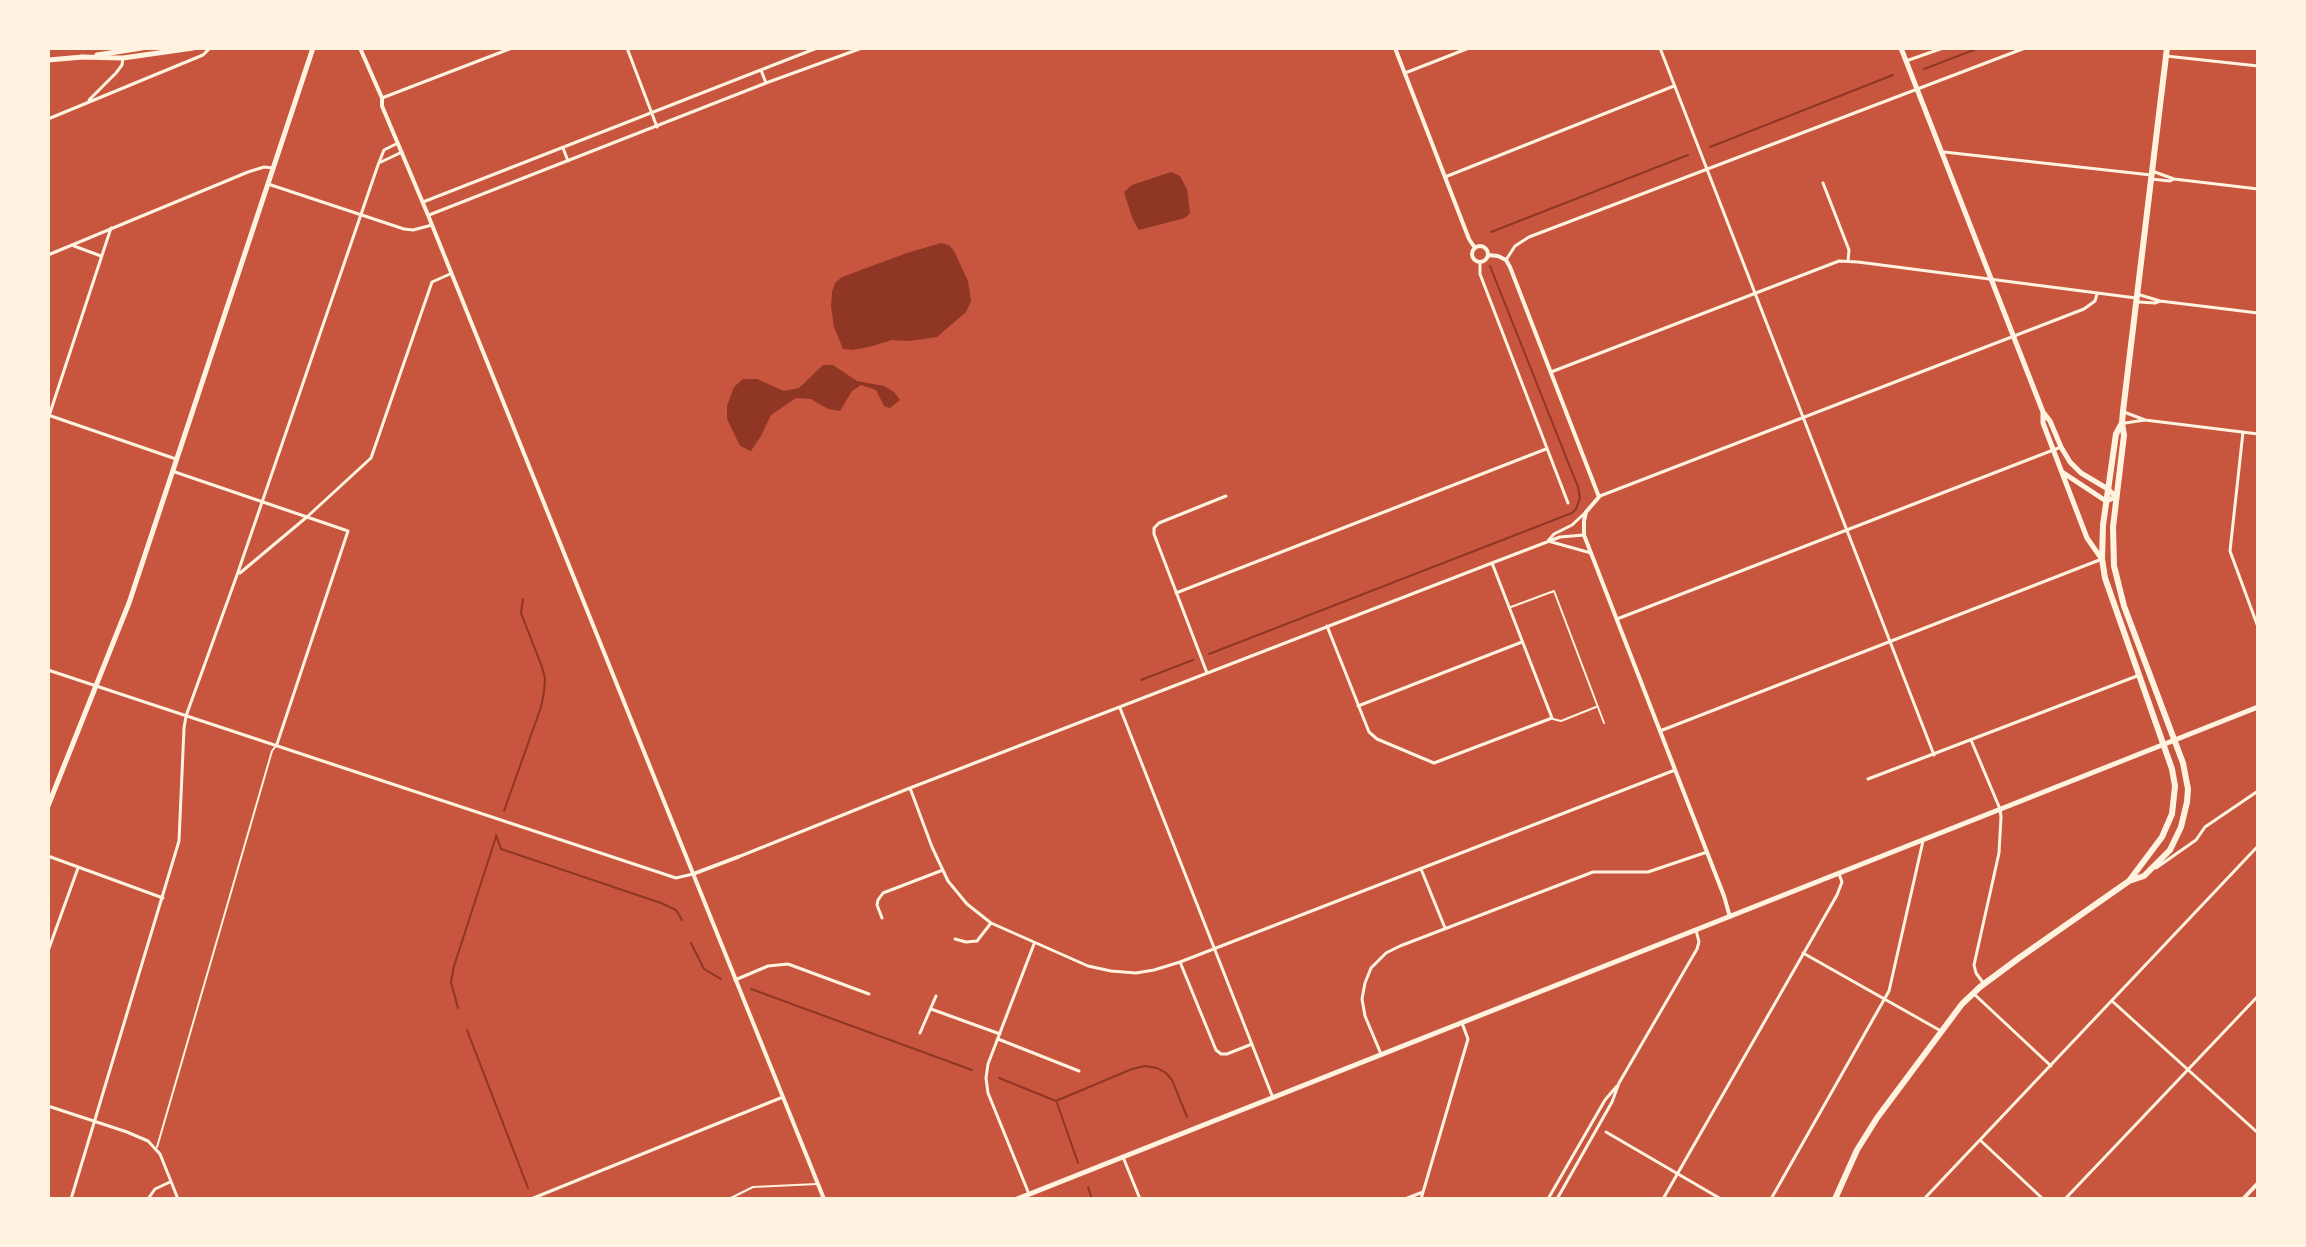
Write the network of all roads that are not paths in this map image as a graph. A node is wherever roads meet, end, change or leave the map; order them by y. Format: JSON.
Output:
{"nodes":[{"id":1,"x":142,"y":48,"type":"edge"},
{"id":2,"x":193,"y":48,"type":"edge"},
{"id":3,"x":210,"y":48,"type":"edge"},
{"id":4,"x":313,"y":48,"type":"edge"},
{"id":5,"x":360,"y":48,"type":"edge"},
{"id":6,"x":512,"y":48,"type":"edge"},
{"id":7,"x":627,"y":48,"type":"edge"},
{"id":8,"x":817,"y":48,"type":"edge"},
{"id":9,"x":862,"y":48,"type":"edge"},
{"id":10,"x":1395,"y":48,"type":"edge"},
{"id":11,"x":1469,"y":48,"type":"edge"},
{"id":12,"x":1660,"y":48,"type":"edge"},
{"id":13,"x":1901,"y":48,"type":"edge"},
{"id":14,"x":1943,"y":48,"type":"edge"},
{"id":15,"x":2025,"y":48,"type":"edge"},
{"id":16,"x":123,"y":52,"type":"edge"},
{"id":17,"x":2166,"y":52,"type":"edge"},
{"id":18,"x":48,"y":60,"type":"edge"},
{"id":19,"x":1906,"y":61,"type":"junction"},
{"id":20,"x":2258,"y":66,"type":"edge"},
{"id":21,"x":761,"y":70,"type":"junction"},
{"id":22,"x":1405,"y":73,"type":"junction"},
{"id":23,"x":766,"y":83,"type":"junction"},
{"id":24,"x":1674,"y":86,"type":"junction"},
{"id":25,"x":1917,"y":88,"type":"junction"},
{"id":26,"x":382,"y":98,"type":"junction"},
{"id":27,"x":86,"y":103,"type":"junction"},
{"id":28,"x":652,"y":114,"type":"junction"},
{"id":29,"x":48,"y":119,"type":"edge"},
{"id":30,"x":657,"y":127,"type":"junction"},
{"id":31,"x":398,"y":143,"type":"junction"},
{"id":32,"x":563,"y":148,"type":"junction"},
{"id":33,"x":402,"y":152,"type":"junction"},
{"id":34,"x":1943,"y":152,"type":"junction"},
{"id":35,"x":568,"y":161,"type":"junction"},
{"id":36,"x":378,"y":165,"type":"junction"},
{"id":37,"x":273,"y":168,"type":"junction"},
{"id":38,"x":1707,"y":169,"type":"junction"},
{"id":39,"x":2151,"y":175,"type":"junction"},
{"id":40,"x":1445,"y":177,"type":"junction"},
{"id":41,"x":2174,"y":179,"type":"junction"},
{"id":42,"x":1823,"y":183,"type":"dead end"},
{"id":43,"x":268,"y":184,"type":"junction"},
{"id":44,"x":2258,"y":189,"type":"edge"},
{"id":45,"x":423,"y":202,"type":"junction"},
{"id":46,"x":360,"y":215,"type":"junction"},
{"id":47,"x":428,"y":215,"type":"junction"},
{"id":48,"x":432,"y":225,"type":"junction"},
{"id":49,"x":111,"y":228,"type":"junction"},
{"id":50,"x":72,"y":245,"type":"junction"},
{"id":51,"x":1475,"y":248,"type":"junction"},
{"id":52,"x":48,"y":255,"type":"edge"},
{"id":53,"x":1488,"y":255,"type":"junction"},
{"id":54,"x":101,"y":256,"type":"junction"},
{"id":55,"x":1506,"y":260,"type":"junction"},
{"id":56,"x":1848,"y":261,"type":"junction"},
{"id":57,"x":1480,"y":262,"type":"junction"},
{"id":58,"x":450,"y":274,"type":"junction"},
{"id":59,"x":1993,"y":280,"type":"junction"},
{"id":60,"x":1755,"y":294,"type":"junction"},
{"id":61,"x":2097,"y":294,"type":"junction"},
{"id":62,"x":2136,"y":298,"type":"junction"},
{"id":63,"x":2160,"y":301,"type":"junction"},
{"id":64,"x":2258,"y":313,"type":"edge"},
{"id":65,"x":2013,"y":336,"type":"junction"},
{"id":66,"x":1549,"y":372,"type":"junction"},
{"id":67,"x":2123,"y":411,"type":"junction"},
{"id":68,"x":2043,"y":412,"type":"junction"},
{"id":69,"x":48,"y":417,"type":"edge"},
{"id":70,"x":1803,"y":418,"type":"junction"},
{"id":71,"x":2145,"y":420,"type":"junction"},
{"id":72,"x":2122,"y":423,"type":"junction"},
{"id":73,"x":2243,"y":432,"type":"junction"},
{"id":74,"x":2258,"y":434,"type":"edge"},
{"id":75,"x":2061,"y":447,"type":"junction"},
{"id":76,"x":1546,"y":449,"type":"junction"},
{"id":77,"x":2053,"y":450,"type":"junction"},
{"id":78,"x":176,"y":459,"type":"junction"},
{"id":79,"x":172,"y":471,"type":"junction"},
{"id":80,"x":2062,"y":472,"type":"junction"},
{"id":81,"x":2108,"y":489,"type":"junction"},
{"id":82,"x":1226,"y":496,"type":"dead end"},
{"id":83,"x":1599,"y":497,"type":"junction"},
{"id":84,"x":2116,"y":497,"type":"junction"},
{"id":85,"x":262,"y":500,"type":"junction"},
{"id":86,"x":2106,"y":501,"type":"junction"},
{"id":87,"x":1568,"y":503,"type":"dead end"},
{"id":88,"x":1586,"y":512,"type":"junction"},
{"id":89,"x":308,"y":516,"type":"junction"},
{"id":90,"x":1846,"y":531,"type":"junction"},
{"id":91,"x":1584,"y":535,"type":"junction"},
{"id":92,"x":1548,"y":541,"type":"junction"},
{"id":93,"x":1591,"y":553,"type":"junction"},
{"id":94,"x":2102,"y":559,"type":"junction"},
{"id":95,"x":1492,"y":563,"type":"junction"},
{"id":96,"x":237,"y":575,"type":"junction"},
{"id":97,"x":1176,"y":593,"type":"junction"},
{"id":98,"x":1509,"y":607,"type":"junction"},
{"id":99,"x":1617,"y":619,"type":"junction"},
{"id":100,"x":1327,"y":626,"type":"junction"},
{"id":101,"x":2258,"y":627,"type":"edge"},
{"id":102,"x":1523,"y":642,"type":"junction"},
{"id":103,"x":1891,"y":643,"type":"junction"},
{"id":104,"x":48,"y":670,"type":"edge"},
{"id":105,"x":1207,"y":673,"type":"junction"},
{"id":106,"x":2138,"y":676,"type":"junction"},
{"id":107,"x":96,"y":686,"type":"junction"},
{"id":108,"x":1358,"y":706,"type":"junction"},
{"id":109,"x":1598,"y":706,"type":"junction"},
{"id":110,"x":2258,"y":707,"type":"edge"},
{"id":111,"x":1120,"y":708,"type":"junction"},
{"id":112,"x":186,"y":716,"type":"junction"},
{"id":113,"x":1552,"y":718,"type":"junction"},
{"id":114,"x":1604,"y":723,"type":"dead end"},
{"id":115,"x":1660,"y":731,"type":"junction"},
{"id":116,"x":2175,"y":739,"type":"junction"},
{"id":117,"x":1971,"y":740,"type":"junction"},
{"id":118,"x":277,"y":744,"type":"junction"},
{"id":119,"x":2163,"y":744,"type":"junction"},
{"id":120,"x":1934,"y":755,"type":"junction"},
{"id":121,"x":1675,"y":770,"type":"junction"},
{"id":122,"x":1868,"y":779,"type":"dead end"},
{"id":123,"x":910,"y":788,"type":"junction"},
{"id":124,"x":2258,"y":791,"type":"edge"},
{"id":125,"x":48,"y":806,"type":"edge"},
{"id":126,"x":2000,"y":809,"type":"junction"},
{"id":127,"x":1923,"y":841,"type":"junction"},
{"id":128,"x":2258,"y":846,"type":"edge"},
{"id":129,"x":1707,"y":852,"type":"junction"},
{"id":130,"x":48,"y":856,"type":"edge"},
{"id":131,"x":738,"y":857,"type":"joint"},
{"id":132,"x":78,"y":868,"type":"junction"},
{"id":133,"x":1421,"y":869,"type":"junction"},
{"id":134,"x":943,"y":870,"type":"junction"},
{"id":135,"x":693,"y":874,"type":"junction"},
{"id":136,"x":1839,"y":874,"type":"junction"},
{"id":137,"x":2144,"y":876,"type":"junction"},
{"id":138,"x":2129,"y":881,"type":"junction"},
{"id":139,"x":163,"y":898,"type":"junction"},
{"id":140,"x":1730,"y":917,"type":"junction"},
{"id":141,"x":882,"y":918,"type":"dead end"},
{"id":142,"x":991,"y":923,"type":"junction"},
{"id":143,"x":1445,"y":928,"type":"junction"},
{"id":144,"x":1696,"y":930,"type":"junction"},
{"id":145,"x":955,"y":939,"type":"dead end"},
{"id":146,"x":1034,"y":944,"type":"junction"},
{"id":147,"x":1215,"y":947,"type":"junction"},
{"id":148,"x":48,"y":951,"type":"edge"},
{"id":149,"x":1803,"y":953,"type":"junction"},
{"id":150,"x":1180,"y":962,"type":"junction"},
{"id":151,"x":735,"y":980,"type":"junction"},
{"id":152,"x":1984,"y":984,"type":"junction"},
{"id":153,"x":1973,"y":993,"type":"junction"},
{"id":154,"x":869,"y":994,"type":"dead end"},
{"id":155,"x":936,"y":996,"type":"dead end"},
{"id":156,"x":2258,"y":996,"type":"edge"},
{"id":157,"x":1883,"y":999,"type":"junction"},
{"id":158,"x":2112,"y":1001,"type":"junction"},
{"id":159,"x":931,"y":1009,"type":"junction"},
{"id":160,"x":1462,"y":1023,"type":"junction"},
{"id":161,"x":1941,"y":1031,"type":"junction"},
{"id":162,"x":920,"y":1033,"type":"dead end"},
{"id":163,"x":999,"y":1036,"type":"junction"},
{"id":164,"x":1252,"y":1044,"type":"junction"},
{"id":165,"x":1382,"y":1055,"type":"junction"},
{"id":166,"x":2051,"y":1066,"type":"junction"},
{"id":167,"x":2188,"y":1070,"type":"junction"},
{"id":168,"x":1079,"y":1071,"type":"dead end"},
{"id":169,"x":1619,"y":1083,"type":"junction"},
{"id":170,"x":784,"y":1097,"type":"junction"},
{"id":171,"x":1273,"y":1098,"type":"junction"},
{"id":172,"x":48,"y":1106,"type":"edge"},
{"id":173,"x":94,"y":1121,"type":"junction"},
{"id":174,"x":1606,"y":1132,"type":"dead end"},
{"id":175,"x":2258,"y":1133,"type":"edge"},
{"id":176,"x":1980,"y":1140,"type":"junction"},
{"id":177,"x":156,"y":1148,"type":"junction"},
{"id":178,"x":1123,"y":1157,"type":"junction"},
{"id":179,"x":1677,"y":1174,"type":"junction"},
{"id":180,"x":171,"y":1182,"type":"junction"},
{"id":181,"x":818,"y":1183,"type":"junction"},
{"id":182,"x":2258,"y":1183,"type":"edge"},
{"id":183,"x":1423,"y":1192,"type":"junction"},
{"id":184,"x":1029,"y":1194,"type":"junction"},
{"id":185,"x":71,"y":1199,"type":"edge"},
{"id":186,"x":148,"y":1199,"type":"edge"},
{"id":187,"x":178,"y":1199,"type":"edge"},
{"id":188,"x":531,"y":1199,"type":"edge"},
{"id":189,"x":729,"y":1199,"type":"edge"},
{"id":190,"x":824,"y":1199,"type":"edge"},
{"id":191,"x":1017,"y":1199,"type":"edge"},
{"id":192,"x":1140,"y":1199,"type":"edge"},
{"id":193,"x":1405,"y":1199,"type":"edge"},
{"id":194,"x":1421,"y":1199,"type":"edge"},
{"id":195,"x":1548,"y":1199,"type":"edge"},
{"id":196,"x":1557,"y":1199,"type":"edge"},
{"id":197,"x":1663,"y":1199,"type":"edge"},
{"id":198,"x":1721,"y":1199,"type":"edge"},
{"id":199,"x":1771,"y":1199,"type":"edge"},
{"id":200,"x":1835,"y":1199,"type":"edge"},
{"id":201,"x":1924,"y":1199,"type":"edge"},
{"id":202,"x":2043,"y":1199,"type":"edge"},
{"id":203,"x":2065,"y":1199,"type":"edge"},
{"id":204,"x":2243,"y":1199,"type":"edge"}],
"edges":[{"from":1,"to":16,"type":"main road"},
{"from":2,"to":16,"type":"main road"},
{"from":3,"to":27,"type":"street"},
{"from":4,"to":37,"type":"main road"},
{"from":5,"to":26,"type":"street"},
{"from":6,"to":26,"type":"street"},
{"from":7,"to":28,"type":"street"},
{"from":8,"to":21,"type":"street"},
{"from":9,"to":23,"type":"street"},
{"from":10,"to":22,"type":"street"},
{"from":11,"to":22,"type":"street"},
{"from":12,"to":24,"type":"street"},
{"from":13,"to":19,"type":"main road"},
{"from":14,"to":19,"type":"street"},
{"from":15,"to":25,"type":"street"},
{"from":16,"to":18,"type":"main road"},
{"from":16,"to":27,"type":"street"},
{"from":17,"to":20,"type":"street"},
{"from":17,"to":39,"type":"highway"},
{"from":19,"to":25,"type":"main road"},
{"from":21,"to":23,"type":"street"},
{"from":21,"to":28,"type":"street"},
{"from":22,"to":40,"type":"street"},
{"from":23,"to":30,"type":"street"},
{"from":24,"to":38,"type":"street"},
{"from":24,"to":40,"type":"street"},
{"from":25,"to":34,"type":"main road"},
{"from":25,"to":38,"type":"street"},
{"from":26,"to":31,"type":"street"},
{"from":27,"to":29,"type":"street"},
{"from":28,"to":30,"type":"street"},
{"from":28,"to":32,"type":"street"},
{"from":30,"to":35,"type":"street"},
{"from":31,"to":33,"type":"street"},
{"from":31,"to":36,"type":"street"},
{"from":32,"to":35,"type":"street"},
{"from":32,"to":45,"type":"street"},
{"from":33,"to":36,"type":"street"},
{"from":33,"to":45,"type":"street"},
{"from":34,"to":39,"type":"street"},
{"from":34,"to":59,"type":"main road"},
{"from":35,"to":47,"type":"street"},
{"from":36,"to":46,"type":"street"},
{"from":37,"to":43,"type":"main road"},
{"from":37,"to":49,"type":"street"},
{"from":38,"to":55,"type":"street"},
{"from":38,"to":60,"type":"street"},
{"from":39,"to":41,"type":"street"},
{"from":39,"to":41,"type":"street"},
{"from":39,"to":62,"type":"highway"},
{"from":40,"to":51,"type":"street"},
{"from":41,"to":44,"type":"street"},
{"from":42,"to":56,"type":"street"},
{"from":43,"to":46,"type":"street"},
{"from":43,"to":78,"type":"main road"},
{"from":45,"to":47,"type":"street"},
{"from":46,"to":48,"type":"street"},
{"from":46,"to":85,"type":"street"},
{"from":47,"to":48,"type":"street"},
{"from":48,"to":58,"type":"street"},
{"from":49,"to":50,"type":"street"},
{"from":49,"to":54,"type":"street"},
{"from":50,"to":52,"type":"street"},
{"from":50,"to":54,"type":"street"},
{"from":51,"to":53,"type":"street"},
{"from":51,"to":57,"type":"street"},
{"from":53,"to":55,"type":"street"},
{"from":53,"to":57,"type":"street"},
{"from":54,"to":69,"type":"street"},
{"from":55,"to":66,"type":"street"},
{"from":56,"to":59,"type":"street"},
{"from":56,"to":60,"type":"street"},
{"from":57,"to":76,"type":"street"},
{"from":58,"to":89,"type":"street"},
{"from":58,"to":135,"type":"street"},
{"from":59,"to":61,"type":"street"},
{"from":59,"to":65,"type":"main road"},
{"from":60,"to":66,"type":"street"},
{"from":60,"to":70,"type":"street"},
{"from":61,"to":62,"type":"street"},
{"from":61,"to":65,"type":"street"},
{"from":62,"to":63,"type":"street"},
{"from":62,"to":63,"type":"street"},
{"from":62,"to":67,"type":"highway"},
{"from":63,"to":64,"type":"street"},
{"from":65,"to":68,"type":"main road"},
{"from":65,"to":70,"type":"street"},
{"from":66,"to":83,"type":"street"},
{"from":67,"to":71,"type":"street"},
{"from":67,"to":72,"type":"highway"},
{"from":68,"to":75,"type":"main road"},
{"from":68,"to":77,"type":"main road"},
{"from":69,"to":78,"type":"street"},
{"from":70,"to":83,"type":"street"},
{"from":70,"to":90,"type":"street"},
{"from":71,"to":72,"type":"street"},
{"from":71,"to":73,"type":"street"},
{"from":72,"to":81,"type":"highway"},
{"from":72,"to":84,"type":"highway"},
{"from":73,"to":74,"type":"street"},
{"from":73,"to":101,"type":"street"},
{"from":75,"to":77,"type":"street"},
{"from":75,"to":81,"type":"main road"},
{"from":76,"to":87,"type":"street"},
{"from":76,"to":97,"type":"street"},
{"from":77,"to":80,"type":"main road"},
{"from":77,"to":90,"type":"street"},
{"from":78,"to":79,"type":"main road"},
{"from":79,"to":85,"type":"street"},
{"from":79,"to":107,"type":"main road"},
{"from":80,"to":86,"type":"main road"},
{"from":80,"to":94,"type":"main road"},
{"from":81,"to":84,"type":"main road"},
{"from":81,"to":86,"type":"highway"},
{"from":82,"to":97,"type":"street"},
{"from":83,"to":88,"type":"street"},
{"from":84,"to":86,"type":"main road"},
{"from":84,"to":116,"type":"highway"},
{"from":85,"to":89,"type":"street"},
{"from":85,"to":96,"type":"street"},
{"from":86,"to":94,"type":"highway"},
{"from":88,"to":91,"type":"street"},
{"from":88,"to":92,"type":"street"},
{"from":89,"to":96,"type":"street"},
{"from":89,"to":118,"type":"street"},
{"from":90,"to":99,"type":"street"},
{"from":90,"to":103,"type":"street"},
{"from":91,"to":92,"type":"street"},
{"from":91,"to":93,"type":"street"},
{"from":92,"to":93,"type":"street"},
{"from":92,"to":95,"type":"street"},
{"from":93,"to":99,"type":"street"},
{"from":94,"to":103,"type":"street"},
{"from":94,"to":106,"type":"highway"},
{"from":95,"to":98,"type":"street"},
{"from":95,"to":100,"type":"street"},
{"from":96,"to":112,"type":"street"},
{"from":97,"to":105,"type":"street"},
{"from":98,"to":102,"type":"street"},
{"from":98,"to":109,"type":"lane"},
{"from":99,"to":115,"type":"street"},
{"from":100,"to":105,"type":"street"},
{"from":100,"to":108,"type":"street"},
{"from":102,"to":108,"type":"street"},
{"from":102,"to":113,"type":"street"},
{"from":103,"to":115,"type":"street"},
{"from":103,"to":120,"type":"street"},
{"from":104,"to":107,"type":"street"},
{"from":105,"to":111,"type":"street"},
{"from":106,"to":117,"type":"street"},
{"from":106,"to":119,"type":"highway"},
{"from":107,"to":112,"type":"street"},
{"from":107,"to":125,"type":"main road"},
{"from":108,"to":113,"type":"street"},
{"from":109,"to":113,"type":"lane"},
{"from":109,"to":114,"type":"lane"},
{"from":110,"to":116,"type":"main road"},
{"from":111,"to":123,"type":"street"},
{"from":111,"to":147,"type":"street"},
{"from":112,"to":118,"type":"street"},
{"from":112,"to":139,"type":"street"},
{"from":115,"to":121,"type":"street"},
{"from":116,"to":119,"type":"main road"},
{"from":116,"to":137,"type":"highway"},
{"from":117,"to":120,"type":"street"},
{"from":117,"to":126,"type":"street"},
{"from":118,"to":135,"type":"street"},
{"from":118,"to":177,"type":"lane"},
{"from":119,"to":126,"type":"main road"},
{"from":119,"to":138,"type":"highway"},
{"from":120,"to":122,"type":"street"},
{"from":121,"to":129,"type":"street"},
{"from":121,"to":133,"type":"street"},
{"from":123,"to":131,"type":"street"},
{"from":123,"to":134,"type":"street"},
{"from":124,"to":137,"type":"street"},
{"from":126,"to":127,"type":"main road"},
{"from":126,"to":152,"type":"street"},
{"from":127,"to":136,"type":"main road"},
{"from":127,"to":157,"type":"street"},
{"from":128,"to":158,"type":"street"},
{"from":129,"to":140,"type":"street"},
{"from":129,"to":143,"type":"street"},
{"from":130,"to":132,"type":"street"},
{"from":131,"to":135,"type":"street"},
{"from":132,"to":139,"type":"street"},
{"from":132,"to":148,"type":"street"},
{"from":133,"to":143,"type":"street"},
{"from":133,"to":147,"type":"street"},
{"from":134,"to":141,"type":"street"},
{"from":134,"to":142,"type":"street"},
{"from":135,"to":151,"type":"street"},
{"from":136,"to":140,"type":"main road"},
{"from":136,"to":149,"type":"street"},
{"from":137,"to":138,"type":"highway"},
{"from":138,"to":152,"type":"highway"},
{"from":139,"to":173,"type":"street"},
{"from":140,"to":144,"type":"main road"},
{"from":142,"to":145,"type":"street"},
{"from":142,"to":146,"type":"street"},
{"from":143,"to":165,"type":"street"},
{"from":144,"to":160,"type":"main road"},
{"from":144,"to":169,"type":"street"},
{"from":146,"to":150,"type":"street"},
{"from":146,"to":163,"type":"street"},
{"from":147,"to":150,"type":"street"},
{"from":147,"to":164,"type":"street"},
{"from":149,"to":157,"type":"street"},
{"from":149,"to":179,"type":"street"},
{"from":150,"to":164,"type":"street"},
{"from":151,"to":154,"type":"street"},
{"from":151,"to":170,"type":"street"},
{"from":152,"to":153,"type":"highway"},
{"from":153,"to":161,"type":"highway"},
{"from":153,"to":166,"type":"street"},
{"from":155,"to":159,"type":"street"},
{"from":156,"to":167,"type":"street"},
{"from":157,"to":161,"type":"street"},
{"from":157,"to":199,"type":"street"},
{"from":158,"to":166,"type":"street"},
{"from":158,"to":167,"type":"street"},
{"from":159,"to":162,"type":"street"},
{"from":159,"to":163,"type":"street"},
{"from":160,"to":165,"type":"main road"},
{"from":160,"to":183,"type":"street"},
{"from":161,"to":200,"type":"highway"},
{"from":163,"to":168,"type":"street"},
{"from":163,"to":184,"type":"street"},
{"from":164,"to":171,"type":"street"},
{"from":165,"to":171,"type":"main road"},
{"from":166,"to":176,"type":"street"},
{"from":167,"to":175,"type":"street"},
{"from":167,"to":203,"type":"street"},
{"from":169,"to":195,"type":"street"},
{"from":169,"to":196,"type":"street"},
{"from":170,"to":181,"type":"street"},
{"from":170,"to":188,"type":"street"},
{"from":171,"to":178,"type":"main road"},
{"from":172,"to":173,"type":"street"},
{"from":173,"to":177,"type":"street"},
{"from":173,"to":185,"type":"street"},
{"from":174,"to":179,"type":"street"},
{"from":176,"to":201,"type":"street"},
{"from":176,"to":202,"type":"street"},
{"from":177,"to":180,"type":"street"},
{"from":178,"to":184,"type":"main road"},
{"from":178,"to":192,"type":"street"},
{"from":179,"to":197,"type":"street"},
{"from":179,"to":198,"type":"street"},
{"from":180,"to":186,"type":"street"},
{"from":180,"to":187,"type":"street"},
{"from":181,"to":189,"type":"lane"},
{"from":181,"to":190,"type":"street"},
{"from":182,"to":204,"type":"street"},
{"from":183,"to":193,"type":"street"},
{"from":183,"to":194,"type":"street"},
{"from":184,"to":191,"type":"main road"}]}
